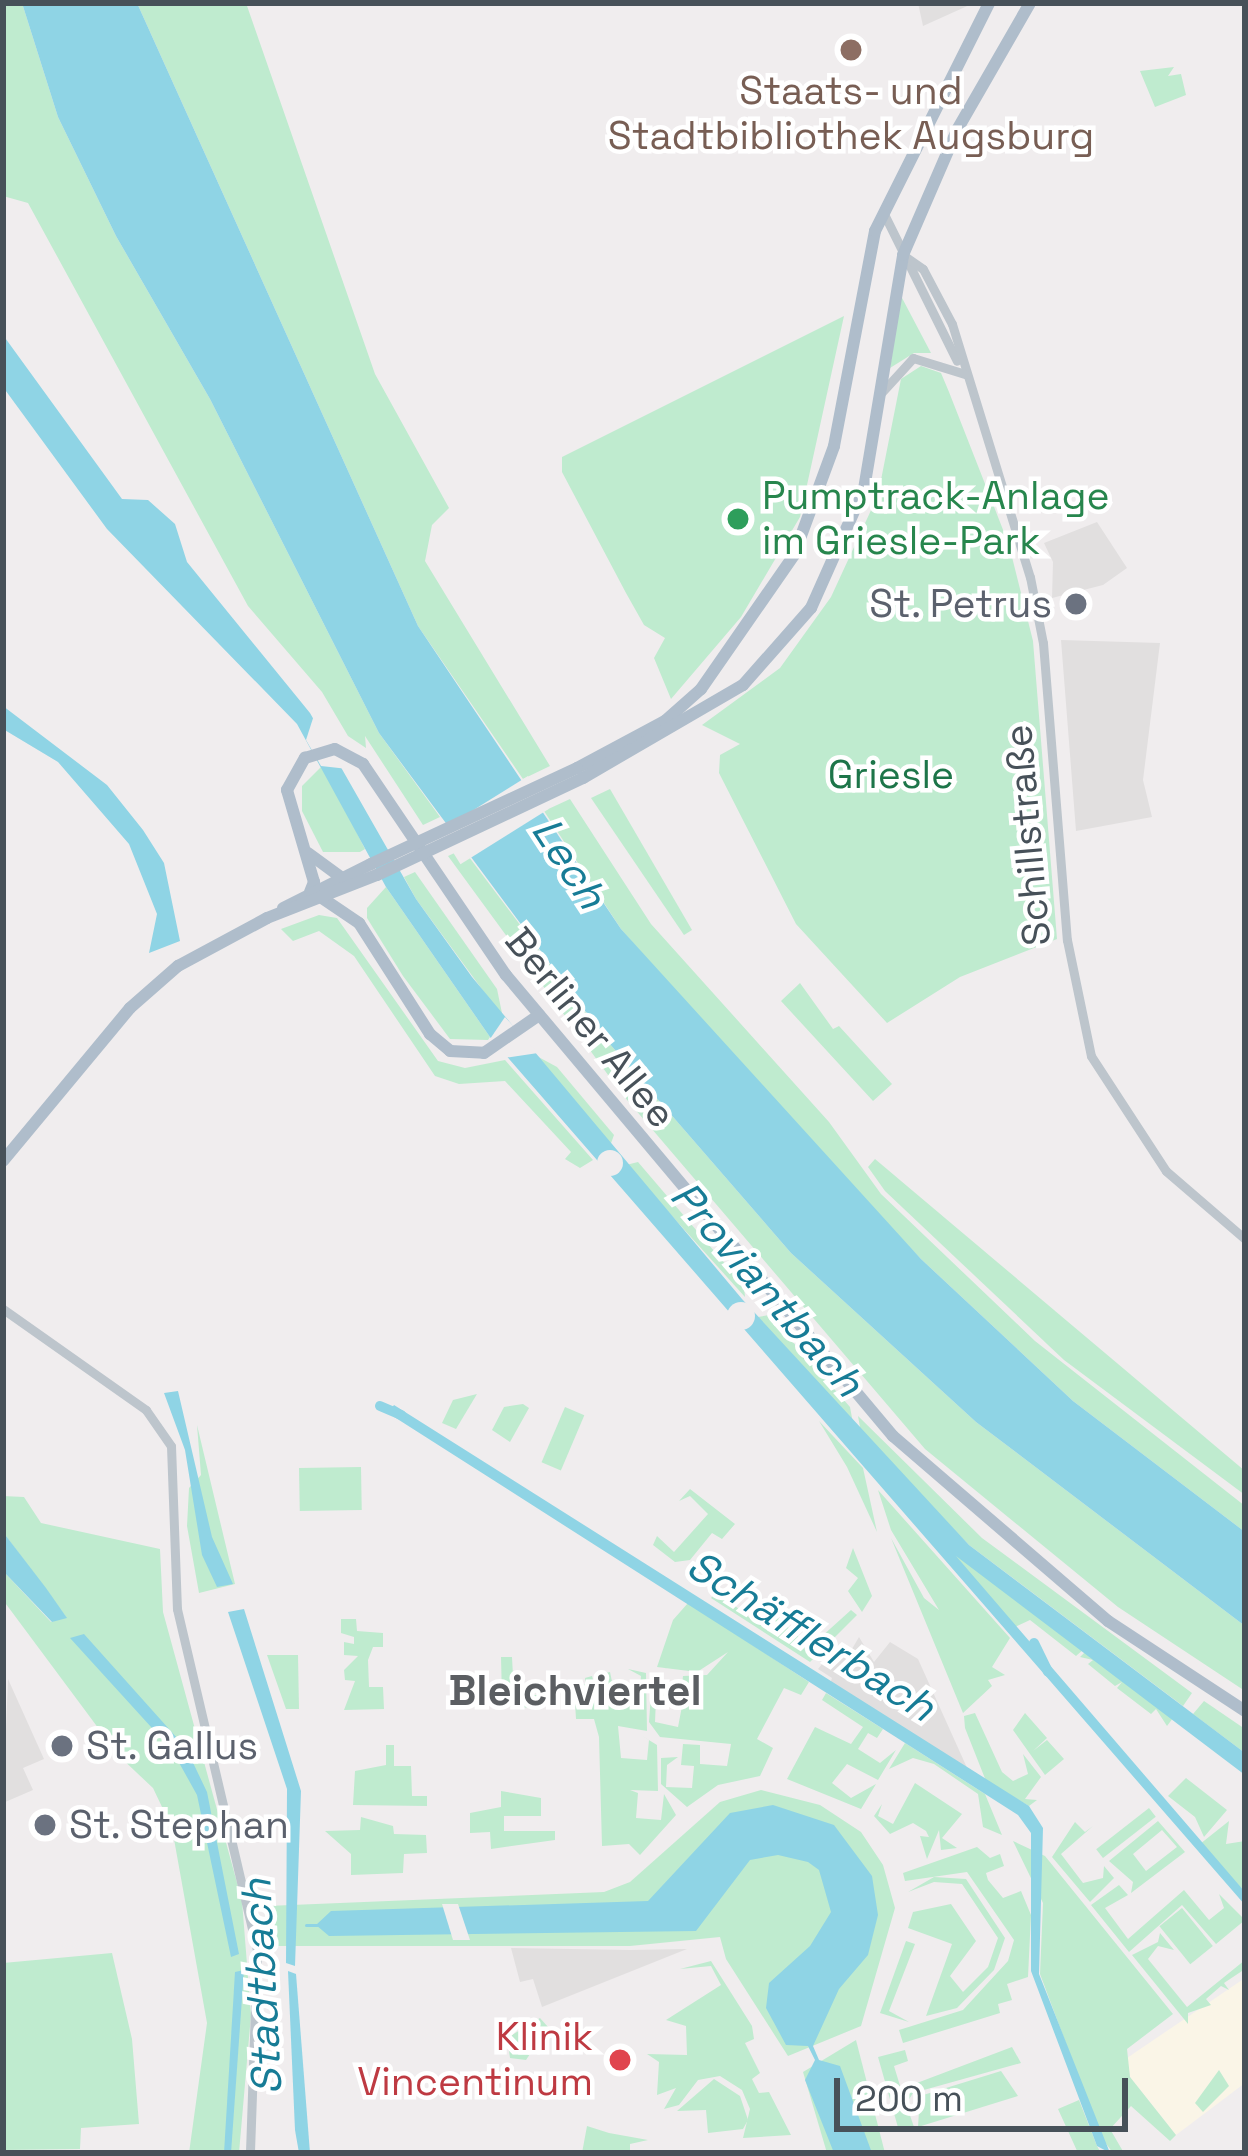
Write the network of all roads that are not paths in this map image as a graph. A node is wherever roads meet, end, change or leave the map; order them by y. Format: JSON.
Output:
{"nodes":[{"id":1,"x":988,"y":3,"type":"edge"},
{"id":2,"x":1030,"y":3,"type":"edge"},
{"id":3,"x":884,"y":212,"type":"junction"},
{"id":4,"x":903,"y":255,"type":"junction"},
{"id":5,"x":967,"y":375,"type":"junction"},
{"id":6,"x":879,"y":396,"type":"junction"},
{"id":7,"x":611,"y":758,"type":"junction"},
{"id":8,"x":303,"y":847,"type":"junction"},
{"id":9,"x":348,"y":881,"type":"junction"},
{"id":10,"x":316,"y":895,"type":"junction"},
{"id":11,"x":359,"y":923,"type":"junction"},
{"id":12,"x":539,"y":1016,"type":"junction"},
{"id":13,"x":3,"y":1161,"type":"edge"},
{"id":14,"x":1245,"y":1239,"type":"edge"},
{"id":15,"x":3,"y":1309,"type":"edge"},
{"id":16,"x":1245,"y":1711,"type":"edge"},
{"id":17,"x":250,"y":2153,"type":"edge"}],
"edges":[{"from":1,"to":3,"type":"main road"},
{"from":2,"to":4,"type":"main road"},
{"from":3,"to":4,"type":"street","name":"Schillstraße"},
{"from":3,"to":7,"type":"main road"},
{"from":4,"to":5,"type":"street","name":"Schillstraße"},
{"from":4,"to":6,"type":"main road"},
{"from":5,"to":6,"type":"street"},
{"from":5,"to":14,"type":"street","name":"Schillstraße"},
{"from":6,"to":7,"type":"main road"},
{"from":7,"to":9,"type":"main road","bridge":true},
{"from":8,"to":9,"type":"main road"},
{"from":8,"to":10,"type":"main road"},
{"from":8,"to":12,"type":"main road","name":"Berliner Allee"},
{"from":9,"to":10,"type":"main road"},
{"from":9,"to":11,"type":"main road"},
{"from":10,"to":11,"type":"main road"},
{"from":10,"to":13,"type":"main road"},
{"from":11,"to":12,"type":"main road"},
{"from":12,"to":16,"type":"main road","name":"Berliner Allee"},
{"from":15,"to":17,"type":"street"}]}
